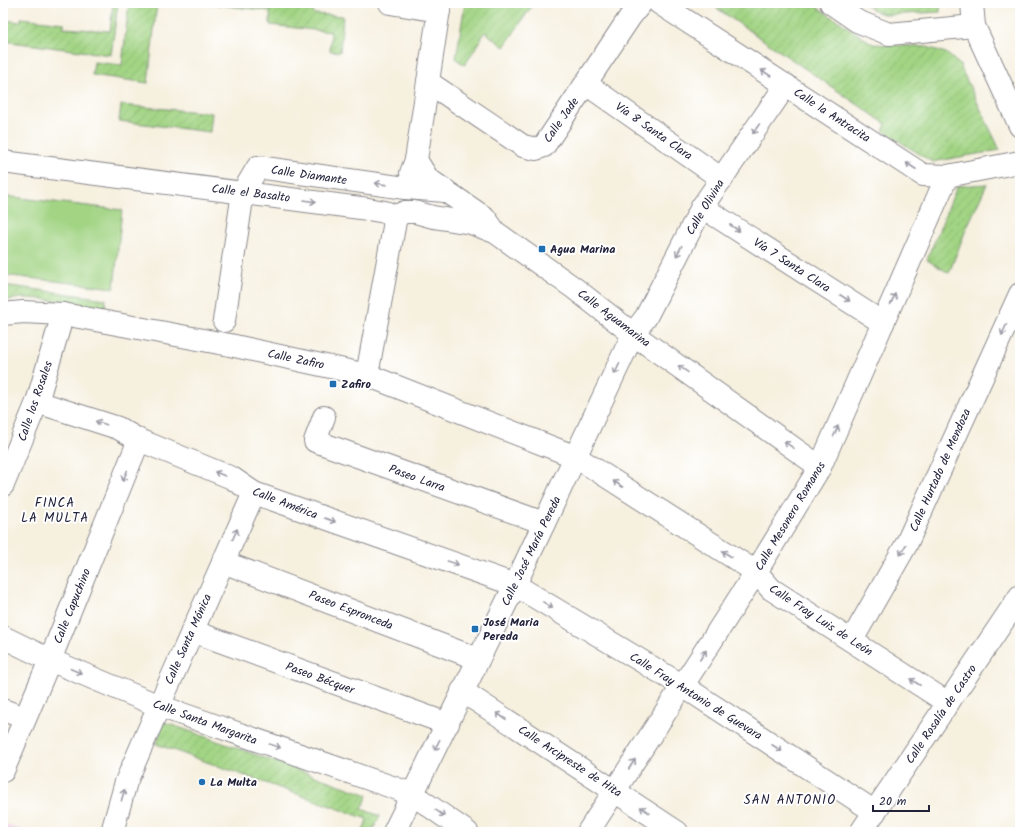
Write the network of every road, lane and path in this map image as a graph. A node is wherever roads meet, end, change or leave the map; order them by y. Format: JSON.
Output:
{"nodes":[{"id":1,"x":390,"y":3,"type":"edge"},
{"id":2,"x":641,"y":3,"type":"edge"},
{"id":3,"x":659,"y":3,"type":"edge"},
{"id":4,"x":831,"y":3,"type":"edge"},
{"id":5,"x":972,"y":3,"type":"edge"},
{"id":6,"x":440,"y":7,"type":"edge"},
{"id":7,"x":974,"y":26,"type":"junction"},
{"id":8,"x":428,"y":82,"type":"junction"},
{"id":9,"x":586,"y":84,"type":"junction"},
{"id":10,"x":786,"y":85,"type":"junction"},
{"id":11,"x":1020,"y":126,"type":"edge"},
{"id":12,"x":416,"y":160,"type":"junction"},
{"id":13,"x":3,"y":162,"type":"edge"},
{"id":14,"x":1020,"y":162,"type":"edge"},
{"id":15,"x":947,"y":176,"type":"junction"},
{"id":16,"x":722,"y":179,"type":"junction"},
{"id":17,"x":405,"y":188,"type":"junction"},
{"id":18,"x":447,"y":191,"type":"junction"},
{"id":19,"x":244,"y":192,"type":"junction"},
{"id":20,"x":702,"y":207,"type":"junction"},
{"id":21,"x":415,"y":215,"type":"junction"},
{"id":22,"x":495,"y":232,"type":"junction"},
{"id":23,"x":1020,"y":294,"type":"edge"},
{"id":24,"x":3,"y":314,"type":"edge"},
{"id":25,"x":62,"y":314,"type":"junction"},
{"id":26,"x":224,"y":321,"type":"dead end"},
{"id":27,"x":883,"y":322,"type":"junction"},
{"id":28,"x":633,"y":334,"type":"junction"},
{"id":29,"x":368,"y":375,"type":"junction"},
{"id":30,"x":37,"y":402,"type":"junction"},
{"id":31,"x":324,"y":416,"type":"dead end"},
{"id":32,"x":139,"y":440,"type":"junction"},
{"id":33,"x":576,"y":457,"type":"junction"},
{"id":34,"x":820,"y":467,"type":"junction"},
{"id":35,"x":3,"y":485,"type":"edge"},
{"id":36,"x":254,"y":494,"type":"junction"},
{"id":37,"x":544,"y":523,"type":"junction"},
{"id":38,"x":223,"y":562,"type":"junction"},
{"id":39,"x":756,"y":572,"type":"junction"},
{"id":40,"x":515,"y":585,"type":"junction"},
{"id":41,"x":1020,"y":596,"type":"edge"},
{"id":42,"x":192,"y":631,"type":"junction"},
{"id":43,"x":3,"y":637,"type":"edge"},
{"id":44,"x":852,"y":640,"type":"junction"},
{"id":45,"x":478,"y":658,"type":"junction"},
{"id":46,"x":50,"y":660,"type":"junction"},
{"id":47,"x":683,"y":686,"type":"junction"},
{"id":48,"x":462,"y":691,"type":"junction"},
{"id":49,"x":948,"y":703,"type":"junction"},
{"id":50,"x":158,"y":706,"type":"junction"},
{"id":51,"x":3,"y":710,"type":"edge"},
{"id":52,"x":25,"y":718,"type":"junction"},
{"id":53,"x":448,"y":724,"type":"junction"},
{"id":54,"x":3,"y":771,"type":"edge"},
{"id":55,"x":614,"y":790,"type":"junction"},
{"id":56,"x":412,"y":794,"type":"junction"},
{"id":57,"x":875,"y":812,"type":"junction"},
{"id":58,"x":112,"y":832,"type":"edge"},
{"id":59,"x":394,"y":832,"type":"edge"},
{"id":60,"x":467,"y":832,"type":"edge"},
{"id":61,"x":588,"y":832,"type":"edge"},
{"id":62,"x":677,"y":832,"type":"edge"},
{"id":63,"x":861,"y":832,"type":"edge"}],
"edges":[{"from":1,"to":6,"type":"street"},
{"from":2,"to":9,"type":"street","name":"Calle Jade"},
{"from":10,"to":3,"type":"street","name":"Calle la Antracita","one_way":true},
{"from":4,"to":7,"type":"street"},
{"from":5,"to":7,"type":"street"},
{"from":6,"to":8,"type":"street"},
{"from":7,"to":11,"type":"street"},
{"from":8,"to":9,"type":"street","name":"Calle Jade"},
{"from":8,"to":12,"type":"street"},
{"from":9,"to":16,"type":"street","name":"Vía 8 Santa Clara"},
{"from":15,"to":10,"type":"street","name":"Calle la Antracita","one_way":true},
{"from":10,"to":16,"type":"street","name":"Calle Olivina","one_way":true},
{"from":12,"to":17,"type":"street"},
{"from":12,"to":18,"type":"street","name":"Calle Aguamarina"},
{"from":13,"to":19,"type":"street","name":"Calle el Basalto"},
{"from":14,"to":15,"type":"street","name":"Calle la Antracita"},
{"from":27,"to":15,"type":"street","name":"Calle Mesonero Romanos","one_way":true},
{"from":16,"to":20,"type":"street","name":"Calle Olivina"},
{"from":17,"to":18,"type":"street","name":"Calle Diamante"},
{"from":17,"to":19,"type":"street","name":"Calle Diamante","one_way":true},
{"from":17,"to":21,"type":"street"},
{"from":18,"to":21,"type":"street"},
{"from":18,"to":22,"type":"street","name":"Calle Aguamarina"},
{"from":19,"to":21,"type":"street","name":"Calle el Basalto","one_way":true},
{"from":19,"to":26,"type":"street","name":"Calle Diamante"},
{"from":20,"to":27,"type":"street","name":"Vía 7 Santa Clara","one_way":true},
{"from":20,"to":28,"type":"street","name":"Calle Olivina","one_way":true},
{"from":21,"to":22,"type":"street","name":"Calle el Basalto"},
{"from":21,"to":29,"type":"street"},
{"from":22,"to":28,"type":"street","name":"Calle Aguamarina"},
{"from":23,"to":44,"type":"street","name":"Calle Hurtado de Mendoza","one_way":true},
{"from":24,"to":25,"type":"street","name":"Calle Zafiro"},
{"from":25,"to":29,"type":"street","name":"Calle Zafiro"},
{"from":25,"to":30,"type":"street","name":"Calle los Rosales"},
{"from":34,"to":27,"type":"street","name":"Calle Mesonero Romanos","one_way":true},
{"from":28,"to":33,"type":"street","name":"Calle José María Pereda","one_way":true},
{"from":34,"to":28,"type":"street","name":"Calle Aguamarina","one_way":true},
{"from":29,"to":33,"type":"street","name":"Calle Zafiro"},
{"from":32,"to":30,"type":"street","name":"Calle América","one_way":true},
{"from":30,"to":35,"type":"street","name":"Calle los Rosales"},
{"from":31,"to":37,"type":"street","name":"Paseo Larra"},
{"from":36,"to":32,"type":"street","name":"Calle América","one_way":true},
{"from":32,"to":46,"type":"street","name":"Calle Capuchino","one_way":true},
{"from":33,"to":37,"type":"street","name":"Calle José María Pereda"},
{"from":39,"to":33,"type":"street","name":"Calle Fray Luis de León","one_way":true},
{"from":34,"to":39,"type":"street","name":"Calle Mesonero Romanos"},
{"from":38,"to":36,"type":"street","name":"Calle Santa Mónica","one_way":true},
{"from":36,"to":40,"type":"street","name":"Calle América","one_way":true},
{"from":37,"to":40,"type":"street","name":"Calle José María Pereda"},
{"from":38,"to":42,"type":"street","name":"Calle Santa Mónica"},
{"from":38,"to":45,"type":"street","name":"Paseo Espronceda"},
{"from":39,"to":44,"type":"street","name":"Calle Fray Luis de León"},
{"from":47,"to":39,"type":"street","name":"Calle Mesonero Romanos","one_way":true},
{"from":40,"to":45,"type":"street","name":"Calle José María Pereda"},
{"from":40,"to":47,"type":"street","name":"Calle Fray Antonio de Guevara","one_way":true},
{"from":41,"to":49,"type":"street","name":"Calle Rosalía de Castro"},
{"from":42,"to":50,"type":"street","name":"Calle Santa Mónica"},
{"from":42,"to":53,"type":"street","name":"Paseo Bécquer"},
{"from":43,"to":46,"type":"street","name":"Calle Santa Margarita"},
{"from":49,"to":44,"type":"street","name":"Calle Fray Luis de León","one_way":true},
{"from":45,"to":48,"type":"street","name":"Calle José María Pereda"},
{"from":46,"to":50,"type":"street","name":"Calle Santa Margarita","one_way":true},
{"from":46,"to":52,"type":"street","name":"Calle Capuchino"},
{"from":55,"to":47,"type":"street","name":"Calle Mesonero Romanos","one_way":true},
{"from":47,"to":57,"type":"street","name":"Calle Fray Antonio de Guevara","one_way":true},
{"from":48,"to":53,"type":"street","name":"Calle José María Pereda"},
{"from":55,"to":48,"type":"street","name":"Calle Arcipreste de Hita","one_way":true},
{"from":49,"to":57,"type":"street","name":"Calle Rosalía de Castro"},
{"from":50,"to":56,"type":"street","name":"Calle Santa Margarita","one_way":true},
{"from":58,"to":50,"type":"street","name":"Calle Santa Mónica","one_way":true},
{"from":51,"to":52,"type":"street"},
{"from":52,"to":54,"type":"street","name":"Calle Capuchino"},
{"from":53,"to":56,"type":"street","name":"Calle José María Pereda","one_way":true},
{"from":55,"to":61,"type":"street","name":"Calle Mesonero Romanos"},
{"from":62,"to":55,"type":"street","name":"Calle Arcipreste de Hita","one_way":true},
{"from":56,"to":59,"type":"street","name":"Calle José María Pereda"},
{"from":56,"to":60,"type":"street","name":"Calle Santa Margarita","one_way":true},
{"from":57,"to":63,"type":"street","name":"Calle Rosalía de Castro"}]}
